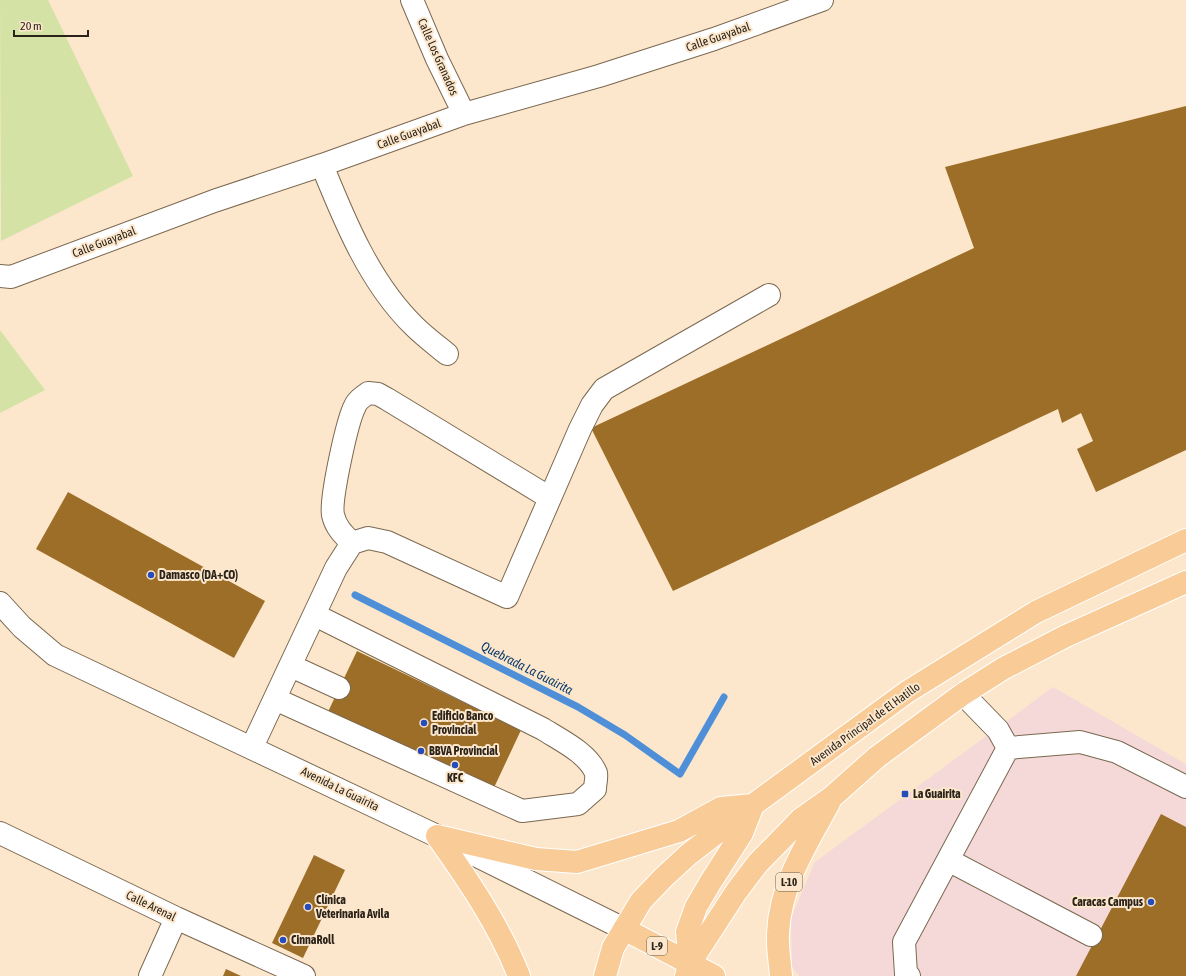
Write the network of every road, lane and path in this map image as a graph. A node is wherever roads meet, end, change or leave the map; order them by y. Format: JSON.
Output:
{"nodes":[{"id":1,"x":412,"y":0,"type":"edge"},
{"id":2,"x":822,"y":0,"type":"edge"},
{"id":3,"x":464,"y":114,"type":"junction"},
{"id":4,"x":322,"y":165,"type":"junction"},
{"id":5,"x":0,"y":276,"type":"edge"},
{"id":6,"x":769,"y":294,"type":"dead end"},
{"id":7,"x":447,"y":354,"type":"dead end"},
{"id":8,"x":550,"y":498,"type":"junction"},
{"id":9,"x":1186,"y":540,"type":"edge"},
{"id":10,"x":352,"y":543,"type":"junction"},
{"id":11,"x":1186,"y":582,"type":"edge"},
{"id":12,"x":0,"y":603,"type":"edge"},
{"id":13,"x":315,"y":615,"type":"junction"},
{"id":14,"x":291,"y":666,"type":"junction"},
{"id":15,"x":340,"y":688,"type":"dead end"},
{"id":16,"x":963,"y":694,"type":"junction"},
{"id":17,"x":275,"y":699,"type":"junction"},
{"id":18,"x":252,"y":747,"type":"junction"},
{"id":19,"x":1008,"y":748,"type":"junction"},
{"id":20,"x":1186,"y":787,"type":"edge"},
{"id":21,"x":832,"y":797,"type":"junction"},
{"id":22,"x":753,"y":805,"type":"junction"},
{"id":23,"x":0,"y":833,"type":"edge"},
{"id":24,"x":437,"y":836,"type":"junction"},
{"id":25,"x":948,"y":860,"type":"junction"},
{"id":26,"x":176,"y":918,"type":"junction"},
{"id":27,"x":624,"y":929,"type":"junction"},
{"id":28,"x":1091,"y":935,"type":"dead end"},
{"id":29,"x":688,"y":970,"type":"edge"},
{"id":30,"x":150,"y":976,"type":"edge"},
{"id":31,"x":304,"y":976,"type":"edge"},
{"id":32,"x":519,"y":976,"type":"edge"},
{"id":33,"x":605,"y":976,"type":"edge"},
{"id":34,"x":714,"y":976,"type":"edge"},
{"id":35,"x":781,"y":976,"type":"edge"},
{"id":36,"x":909,"y":976,"type":"edge"}],
"edges":[{"from":1,"to":3,"type":"street","name":"Calle Los Granados"},
{"from":2,"to":3,"type":"street","name":"Calle Guayabal"},
{"from":3,"to":4,"type":"street","name":"Calle Guayabal"},
{"from":4,"to":5,"type":"street","name":"Calle Guayabal"},
{"from":4,"to":7,"type":"street"},
{"from":6,"to":8,"type":"street"},
{"from":8,"to":10,"type":"street"},
{"from":8,"to":10,"type":"street"},
{"from":9,"to":22,"type":"main road","name":"Avenida Principal de El Hatillo"},
{"from":10,"to":13,"type":"street"},
{"from":11,"to":16,"type":"main road","number":"L-10"},
{"from":12,"to":18,"type":"street","name":"Avenida La Guairita"},
{"from":13,"to":14,"type":"street"},
{"from":13,"to":17,"type":"street"},
{"from":14,"to":15,"type":"street"},
{"from":14,"to":17,"type":"street"},
{"from":16,"to":19,"type":"street"},
{"from":16,"to":21,"type":"main road","number":"L-10"},
{"from":17,"to":18,"type":"street"},
{"from":18,"to":24,"type":"street","name":"Avenida La Guairita"},
{"from":19,"to":20,"type":"street"},
{"from":19,"to":25,"type":"street"},
{"from":21,"to":29,"type":"main road","number":"L-10"},
{"from":21,"to":35,"type":"main road","number":"L-10"},
{"from":22,"to":24,"type":"main road"},
{"from":22,"to":27,"type":"main road","name":"Avenida Principal de El Hatillo"},
{"from":22,"to":29,"type":"main road"},
{"from":23,"to":26,"type":"street","name":"Calle Arenal"},
{"from":24,"to":27,"type":"street","name":"Avenida La Guairita"},
{"from":24,"to":32,"type":"main road"},
{"from":25,"to":28,"type":"street"},
{"from":25,"to":36,"type":"street"},
{"from":26,"to":30,"type":"street"},
{"from":26,"to":31,"type":"street","name":"Calle Arenal"},
{"from":27,"to":29,"type":"main road","name":"Avenida La Guairita","number":"L-9"},
{"from":27,"to":33,"type":"main road","name":"Avenida Principal de El Hatillo"},
{"from":29,"to":34,"type":"main road","number":"L-9"}]}
